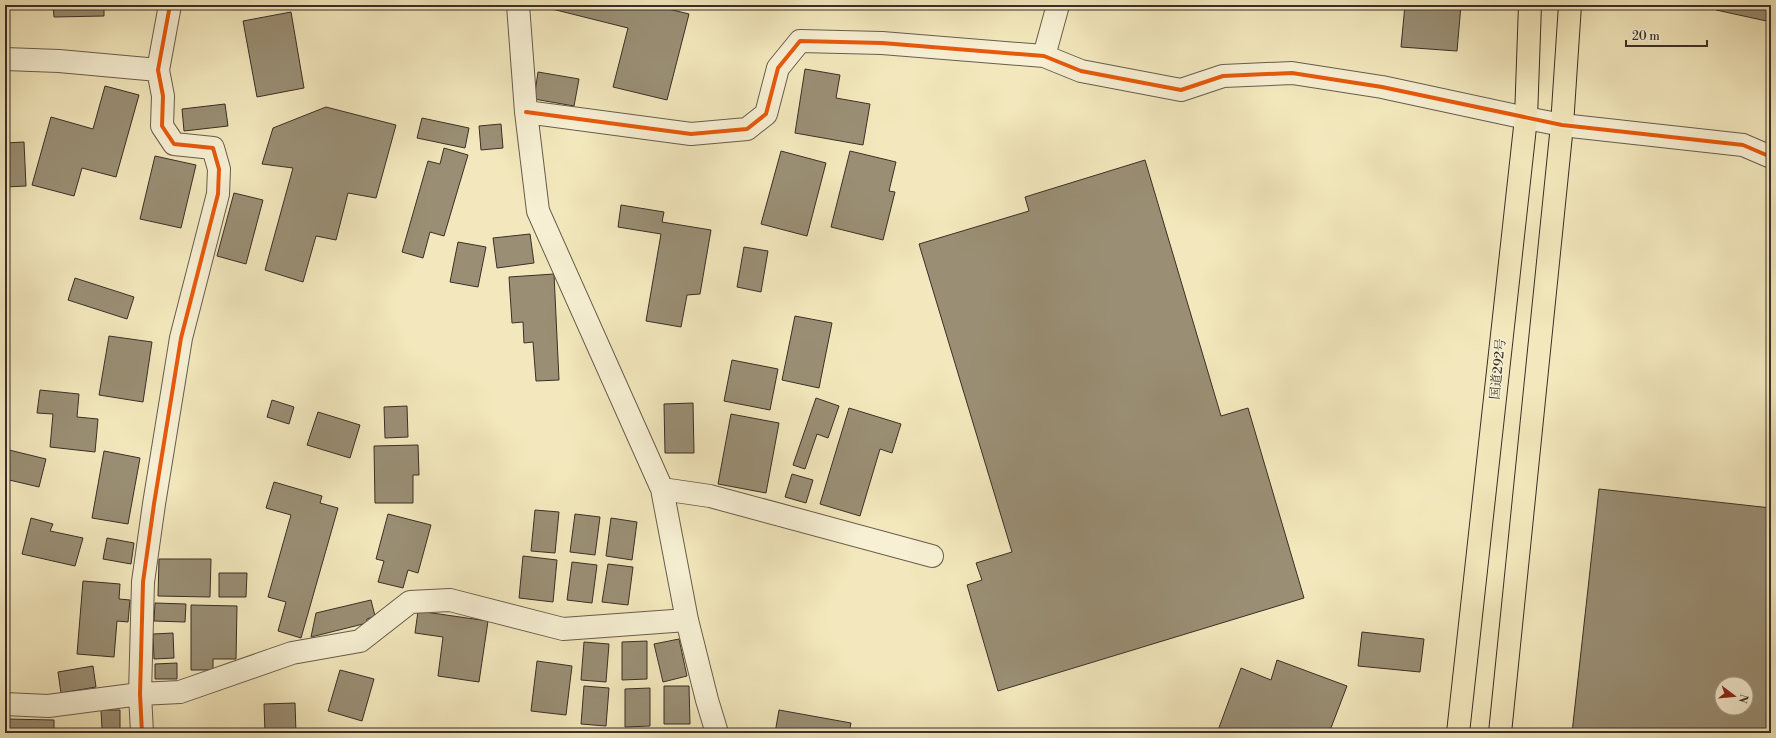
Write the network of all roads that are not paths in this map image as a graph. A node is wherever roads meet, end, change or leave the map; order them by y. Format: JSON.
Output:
{"nodes":[{"id":1,"x":170,"y":5,"type":"edge"},
{"id":2,"x":518,"y":5,"type":"edge"},
{"id":3,"x":1058,"y":5,"type":"edge"},
{"id":4,"x":1530,"y":5,"type":"edge"},
{"id":5,"x":1570,"y":5,"type":"edge"},
{"id":6,"x":1044,"y":56,"type":"junction"},
{"id":7,"x":5,"y":59,"type":"edge"},
{"id":8,"x":158,"y":70,"type":"junction"},
{"id":9,"x":526,"y":112,"type":"junction"},
{"id":10,"x":1526,"y":118,"type":"junction"},
{"id":11,"x":1562,"y":125,"type":"junction"},
{"id":12,"x":1771,"y":157,"type":"edge"},
{"id":13,"x":662,"y":489,"type":"junction"},
{"id":14,"x":932,"y":556,"type":"dead end"},
{"id":15,"x":687,"y":620,"type":"junction"},
{"id":16,"x":140,"y":694,"type":"junction"},
{"id":17,"x":5,"y":704,"type":"edge"},
{"id":18,"x":142,"y":733,"type":"edge"},
{"id":19,"x":717,"y":733,"type":"edge"},
{"id":20,"x":1458,"y":733,"type":"edge"},
{"id":21,"x":1500,"y":733,"type":"edge"}],
"edges":[{"from":1,"to":8,"type":"street"},
{"from":2,"to":9,"type":"street"},
{"from":3,"to":6,"type":"street"},
{"from":4,"to":10,"type":"highway","name":"国道292号"},
{"from":5,"to":11,"type":"highway"},
{"from":6,"to":9,"type":"street"},
{"from":6,"to":10,"type":"street"},
{"from":7,"to":8,"type":"street"},
{"from":8,"to":16,"type":"street"},
{"from":9,"to":13,"type":"street"},
{"from":10,"to":11,"type":"street"},
{"from":10,"to":20,"type":"highway","name":"国道292号"},
{"from":11,"to":12,"type":"street"},
{"from":11,"to":21,"type":"highway"},
{"from":13,"to":14,"type":"street"},
{"from":13,"to":15,"type":"street"},
{"from":15,"to":16,"type":"street"},
{"from":15,"to":19,"type":"street"},
{"from":16,"to":17,"type":"street"},
{"from":16,"to":18,"type":"street"}]}
